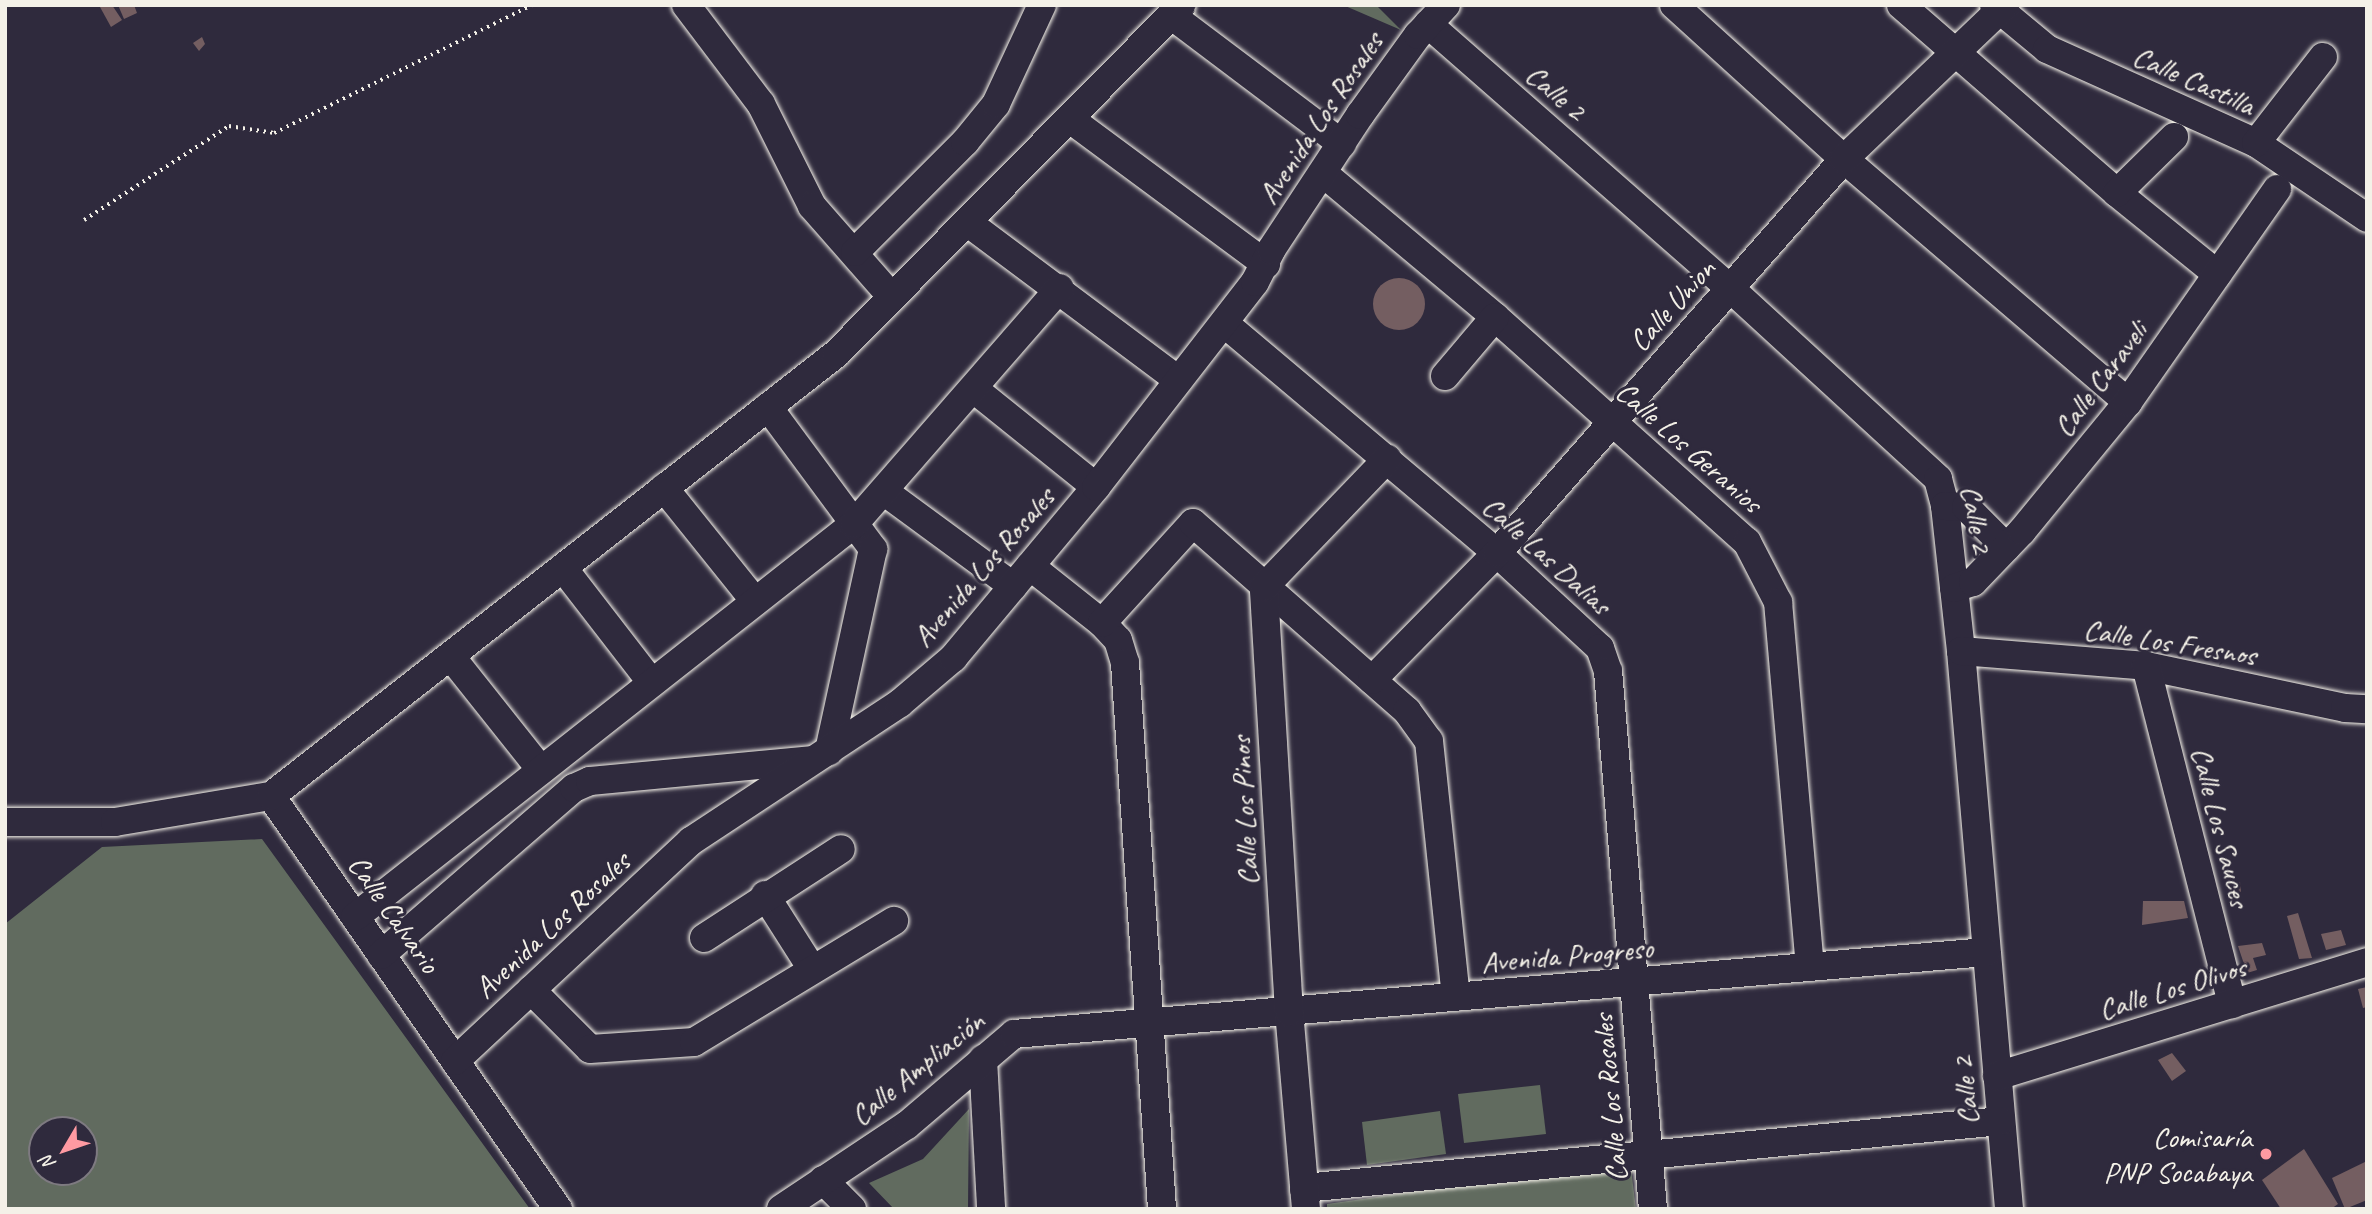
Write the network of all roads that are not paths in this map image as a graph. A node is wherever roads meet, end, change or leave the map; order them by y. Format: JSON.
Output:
{"nodes":[{"id":1,"x":686,"y":5,"type":"edge"},
{"id":2,"x":1042,"y":5,"type":"edge"},
{"id":3,"x":1674,"y":5,"type":"edge"},
{"id":4,"x":1901,"y":5,"type":"edge"},
{"id":5,"x":2000,"y":7,"type":"edge"},
{"id":6,"x":1176,"y":10,"type":"edge"},
{"id":7,"x":1437,"y":15,"type":"edge"},
{"id":8,"x":1955,"y":52,"type":"junction"},
{"id":9,"x":2323,"y":57,"type":"dead end"},
{"id":10,"x":1070,"y":119,"type":"junction"},
{"id":11,"x":2174,"y":137,"type":"dead end"},
{"id":12,"x":2256,"y":143,"type":"junction"},
{"id":13,"x":1342,"y":144,"type":"junction"},
{"id":14,"x":1844,"y":159,"type":"junction"},
{"id":15,"x":1323,"y":173,"type":"junction"},
{"id":16,"x":2277,"y":189,"type":"dead end"},
{"id":17,"x":2117,"y":193,"type":"junction"},
{"id":18,"x":2367,"y":218,"type":"edge"},
{"id":19,"x":967,"y":222,"type":"junction"},
{"id":20,"x":855,"y":252,"type":"junction"},
{"id":21,"x":1266,"y":264,"type":"junction"},
{"id":22,"x":2217,"y":274,"type":"junction"},
{"id":23,"x":1060,"y":288,"type":"junction"},
{"id":24,"x":1731,"y":289,"type":"junction"},
{"id":25,"x":892,"y":296,"type":"junction"},
{"id":26,"x":1495,"y":317,"type":"junction"},
{"id":27,"x":1224,"y":323,"type":"junction"},
{"id":28,"x":1445,"y":376,"type":"dead end"},
{"id":29,"x":1178,"y":380,"type":"junction"},
{"id":30,"x":974,"y":388,"type":"junction"},
{"id":31,"x":2128,"y":402,"type":"junction"},
{"id":32,"x":768,"y":407,"type":"junction"},
{"id":33,"x":1611,"y":423,"type":"junction"},
{"id":34,"x":1387,"y":459,"type":"junction"},
{"id":35,"x":1096,"y":487,"type":"junction"},
{"id":36,"x":664,"y":488,"type":"junction"},
{"id":37,"x":885,"y":492,"type":"junction"},
{"id":38,"x":1945,"y":506,"type":"junction"},
{"id":39,"x":854,"y":524,"type":"junction"},
{"id":40,"x":2006,"y":547,"type":"junction"},
{"id":41,"x":1496,"y":553,"type":"junction"},
{"id":42,"x":563,"y":568,"type":"junction"},
{"id":43,"x":1022,"y":576,"type":"junction"},
{"id":44,"x":1264,"y":587,"type":"junction"},
{"id":45,"x":1954,"y":588,"type":"junction"},
{"id":46,"x":755,"y":601,"type":"junction"},
{"id":47,"x":1102,"y":623,"type":"junction"},
{"id":48,"x":1961,"y":651,"type":"junction"},
{"id":49,"x":452,"y":658,"type":"junction"},
{"id":50,"x":2146,"y":666,"type":"junction"},
{"id":51,"x":1372,"y":680,"type":"junction"},
{"id":52,"x":652,"y":682,"type":"junction"},
{"id":53,"x":2367,"y":709,"type":"edge"},
{"id":54,"x":823,"y":755,"type":"junction"},
{"id":55,"x":541,"y":770,"type":"junction"},
{"id":56,"x":271,"y":796,"type":"junction"},
{"id":57,"x":5,"y":822,"type":"edge"},
{"id":58,"x":841,"y":849,"type":"dead end"},
{"id":59,"x":765,"y":895,"type":"junction"},
{"id":60,"x":355,"y":917,"type":"junction"},
{"id":61,"x":894,"y":921,"type":"dead end"},
{"id":62,"x":704,"y":938,"type":"dead end"},
{"id":63,"x":1986,"y":952,"type":"junction"},
{"id":64,"x":381,"y":955,"type":"junction"},
{"id":65,"x":2367,"y":962,"type":"edge"},
{"id":66,"x":1810,"y":967,"type":"junction"},
{"id":67,"x":812,"y":969,"type":"junction"},
{"id":68,"x":1634,"y":982,"type":"junction"},
{"id":69,"x":531,"y":990,"type":"junction"},
{"id":70,"x":1456,"y":998,"type":"junction"},
{"id":71,"x":2232,"y":1004,"type":"junction"},
{"id":72,"x":1289,"y":1012,"type":"junction"},
{"id":73,"x":1152,"y":1023,"type":"junction"},
{"id":74,"x":983,"y":1059,"type":"junction"},
{"id":75,"x":455,"y":1061,"type":"junction"},
{"id":76,"x":1997,"y":1076,"type":"junction"},
{"id":77,"x":2001,"y":1121,"type":"junction"},
{"id":78,"x":1648,"y":1155,"type":"junction"},
{"id":79,"x":823,"y":1180,"type":"junction"},
{"id":80,"x":1305,"y":1198,"type":"edge"},
{"id":81,"x":558,"y":1209,"type":"edge"},
{"id":82,"x":781,"y":1209,"type":"edge"},
{"id":83,"x":852,"y":1209,"type":"edge"},
{"id":84,"x":991,"y":1209,"type":"edge"},
{"id":85,"x":1162,"y":1209,"type":"edge"},
{"id":86,"x":1653,"y":1209,"type":"edge"},
{"id":87,"x":2008,"y":1209,"type":"edge"}],
"edges":[{"from":1,"to":20,"type":"street"},
{"from":2,"to":20,"type":"street"},
{"from":3,"to":14,"type":"street"},
{"from":4,"to":8,"type":"street"},
{"from":5,"to":8,"type":"street","name":"Calle Union"},
{"from":5,"to":12,"type":"street","name":"Calle Castilla"},
{"from":6,"to":10,"type":"street"},
{"from":6,"to":13,"type":"street"},
{"from":7,"to":13,"type":"street","name":"Avenida Los Rosales"},
{"from":7,"to":24,"type":"street","name":"Calle 2"},
{"from":8,"to":14,"type":"street","name":"Calle Union"},
{"from":8,"to":17,"type":"street"},
{"from":9,"to":12,"type":"street"},
{"from":10,"to":19,"type":"street"},
{"from":10,"to":21,"type":"street"},
{"from":11,"to":17,"type":"street"},
{"from":12,"to":18,"type":"street","name":"Calle Castilla"},
{"from":13,"to":15,"type":"street","name":"Avenida Los Rosales"},
{"from":14,"to":24,"type":"street","name":"Calle Union"},
{"from":14,"to":31,"type":"street"},
{"from":15,"to":21,"type":"street","name":"Avenida Los Rosales"},
{"from":15,"to":26,"type":"street","name":"Calle Los Geranios"},
{"from":16,"to":22,"type":"street","name":"Calle Caraveli"},
{"from":17,"to":22,"type":"street"},
{"from":19,"to":23,"type":"street"},
{"from":19,"to":25,"type":"street"},
{"from":20,"to":25,"type":"street"},
{"from":21,"to":27,"type":"street","name":"Avenida Los Rosales"},
{"from":22,"to":31,"type":"street","name":"Calle Caraveli"},
{"from":23,"to":29,"type":"street"},
{"from":23,"to":30,"type":"street"},
{"from":24,"to":33,"type":"street","name":"Calle Union"},
{"from":24,"to":38,"type":"street","name":"Calle 2"},
{"from":25,"to":32,"type":"street"},
{"from":26,"to":28,"type":"street"},
{"from":26,"to":33,"type":"street","name":"Calle Los Geranios"},
{"from":27,"to":29,"type":"street","name":"Avenida Los Rosales"},
{"from":27,"to":34,"type":"street","name":"Calle Las Dalias"},
{"from":29,"to":35,"type":"street","name":"Avenida Los Rosales"},
{"from":30,"to":35,"type":"street"},
{"from":30,"to":37,"type":"street"},
{"from":31,"to":40,"type":"street","name":"Calle Caraveli"},
{"from":32,"to":36,"type":"street"},
{"from":32,"to":39,"type":"street"},
{"from":33,"to":41,"type":"street","name":"Calle Union"},
{"from":33,"to":66,"type":"street","name":"Calle Los Geranios"},
{"from":34,"to":41,"type":"street","name":"Calle Las Dalias"},
{"from":34,"to":44,"type":"street"},
{"from":35,"to":43,"type":"street","name":"Avenida Los Rosales"},
{"from":36,"to":42,"type":"street"},
{"from":36,"to":46,"type":"street"},
{"from":37,"to":39,"type":"street"},
{"from":37,"to":43,"type":"street"},
{"from":38,"to":40,"type":"street"},
{"from":38,"to":45,"type":"street","name":"Calle 2"},
{"from":39,"to":46,"type":"street"},
{"from":39,"to":54,"type":"street"},
{"from":40,"to":45,"type":"street","name":"Calle Caraveli"},
{"from":41,"to":51,"type":"street","name":"Calle Union"},
{"from":41,"to":68,"type":"street","name":"Calle Las Dalias"},
{"from":42,"to":49,"type":"street"},
{"from":42,"to":52,"type":"street"},
{"from":43,"to":47,"type":"street"},
{"from":43,"to":54,"type":"street","name":"Avenida Los Rosales"},
{"from":44,"to":47,"type":"street"},
{"from":44,"to":51,"type":"street"},
{"from":44,"to":72,"type":"street","name":"Calle Los Pinos"},
{"from":45,"to":48,"type":"street","name":"Calle 2"},
{"from":46,"to":52,"type":"street"},
{"from":47,"to":73,"type":"street"},
{"from":48,"to":50,"type":"street","name":"Calle Los Fresnos"},
{"from":48,"to":63,"type":"street","name":"Calle 2"},
{"from":49,"to":55,"type":"street"},
{"from":49,"to":56,"type":"street"},
{"from":50,"to":53,"type":"street","name":"Calle Los Fresnos"},
{"from":50,"to":71,"type":"street","name":"Calle Los Sauces"},
{"from":51,"to":70,"type":"street"},
{"from":52,"to":55,"type":"street"},
{"from":54,"to":64,"type":"street"},
{"from":54,"to":69,"type":"street","name":"Avenida Los Rosales"},
{"from":55,"to":60,"type":"street"},
{"from":56,"to":57,"type":"street"},
{"from":56,"to":60,"type":"street","name":"Calle Calvario"},
{"from":58,"to":59,"type":"street"},
{"from":59,"to":62,"type":"street"},
{"from":59,"to":67,"type":"street"},
{"from":60,"to":64,"type":"street","name":"Calle Calvario"},
{"from":61,"to":67,"type":"street"},
{"from":63,"to":66,"type":"street","name":"Avenida Progreso"},
{"from":63,"to":76,"type":"street","name":"Calle 2"},
{"from":64,"to":75,"type":"street","name":"Calle Calvario"},
{"from":65,"to":71,"type":"street","name":"Calle Los Olivos"},
{"from":66,"to":68,"type":"street","name":"Avenida Progreso"},
{"from":67,"to":69,"type":"street"},
{"from":68,"to":70,"type":"street","name":"Avenida Progreso"},
{"from":68,"to":78,"type":"street","name":"Calle Los Rosales"},
{"from":69,"to":75,"type":"street","name":"Avenida Los Rosales"},
{"from":70,"to":72,"type":"street","name":"Avenida Progreso"},
{"from":71,"to":76,"type":"street","name":"Calle Los Olivos"},
{"from":72,"to":73,"type":"street","name":"Avenida Progreso"},
{"from":72,"to":80,"type":"street","name":"Calle Los Pinos"},
{"from":73,"to":74,"type":"street","name":"Calle Ampliación"},
{"from":73,"to":85,"type":"street"},
{"from":74,"to":79,"type":"street","name":"Calle Ampliación"},
{"from":74,"to":84,"type":"street"},
{"from":75,"to":81,"type":"street","name":"Calle Calvario"},
{"from":76,"to":77,"type":"street","name":"Calle 2"},
{"from":77,"to":78,"type":"street"},
{"from":77,"to":87,"type":"street","name":"Calle 2"},
{"from":78,"to":80,"type":"street"},
{"from":78,"to":86,"type":"street","name":"Calle Los Rosales"},
{"from":79,"to":82,"type":"street","name":"Calle Ampliación"},
{"from":79,"to":83,"type":"street"}]}
